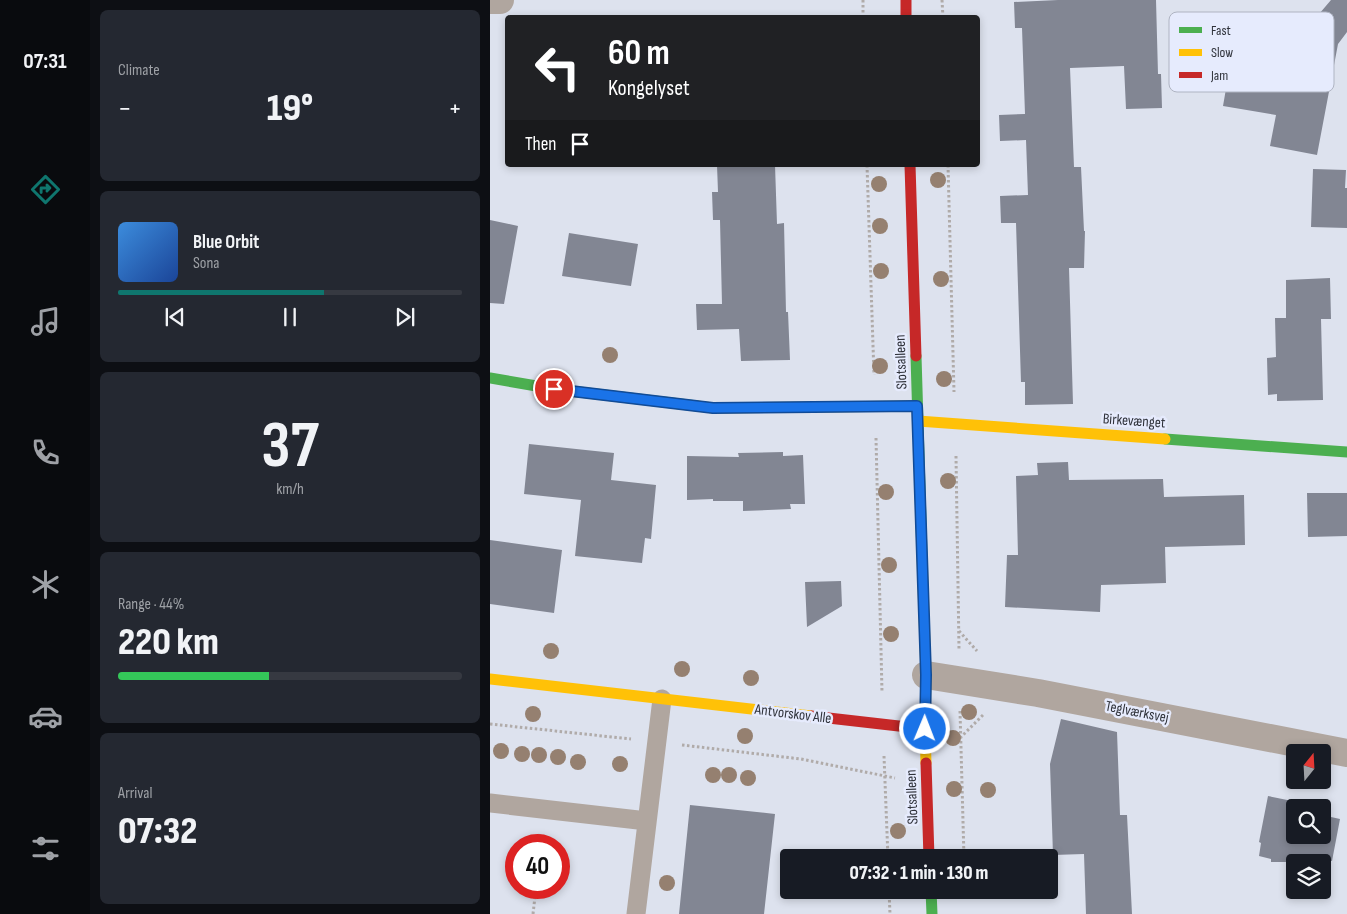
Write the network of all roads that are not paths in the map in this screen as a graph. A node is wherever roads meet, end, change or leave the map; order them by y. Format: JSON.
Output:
{"nodes":[{"id":1,"x":490,"y":0,"type":"edge"},
{"id":2,"x":500,"y":0,"type":"edge"},
{"id":3,"x":906,"y":0,"type":"edge"},
{"id":4,"x":906,"y":15,"type":"edge"},
{"id":5,"x":910,"y":167,"type":"edge"},
{"id":6,"x":490,"y":378,"type":"edge"},
{"id":7,"x":917,"y":406,"type":"junction"},
{"id":8,"x":918,"y":421,"type":"junction"},
{"id":9,"x":1347,"y":452,"type":"edge"},
{"id":10,"x":926,"y":675,"type":"junction"},
{"id":11,"x":490,"y":679,"type":"edge"},
{"id":12,"x":662,"y":699,"type":"junction"},
{"id":13,"x":925,"y":729,"type":"junction"},
{"id":14,"x":1347,"y":753,"type":"edge"},
{"id":15,"x":490,"y":803,"type":"edge"},
{"id":16,"x":647,"y":821,"type":"junction"},
{"id":17,"x":930,"y":849,"type":"edge"},
{"id":18,"x":931,"y":899,"type":"edge"},
{"id":19,"x":636,"y":914,"type":"edge"},
{"id":20,"x":932,"y":914,"type":"edge"}],
"edges":[{"from":1,"to":2,"type":"street"},
{"from":3,"to":4,"type":"street"},
{"from":5,"to":7,"type":"street","name":"Slotsalleen"},
{"from":6,"to":7,"type":"street"},
{"from":7,"to":8,"type":"street","name":"Slotsalleen"},
{"from":8,"to":9,"type":"street","name":"Birkevænget"},
{"from":8,"to":10,"type":"street","name":"Slotsalleen"},
{"from":10,"to":13,"type":"street","name":"Slotsalleen"},
{"from":10,"to":14,"type":"street","name":"Teglværksvej"},
{"from":11,"to":12,"type":"street","name":"Antvorskov Alle"},
{"from":12,"to":13,"type":"street","name":"Antvorskov Alle"},
{"from":12,"to":16,"type":"lane"},
{"from":13,"to":17,"type":"street","name":"Slotsalleen"},
{"from":15,"to":16,"type":"lane"},
{"from":16,"to":19,"type":"lane"},
{"from":18,"to":20,"type":"street"}]}
